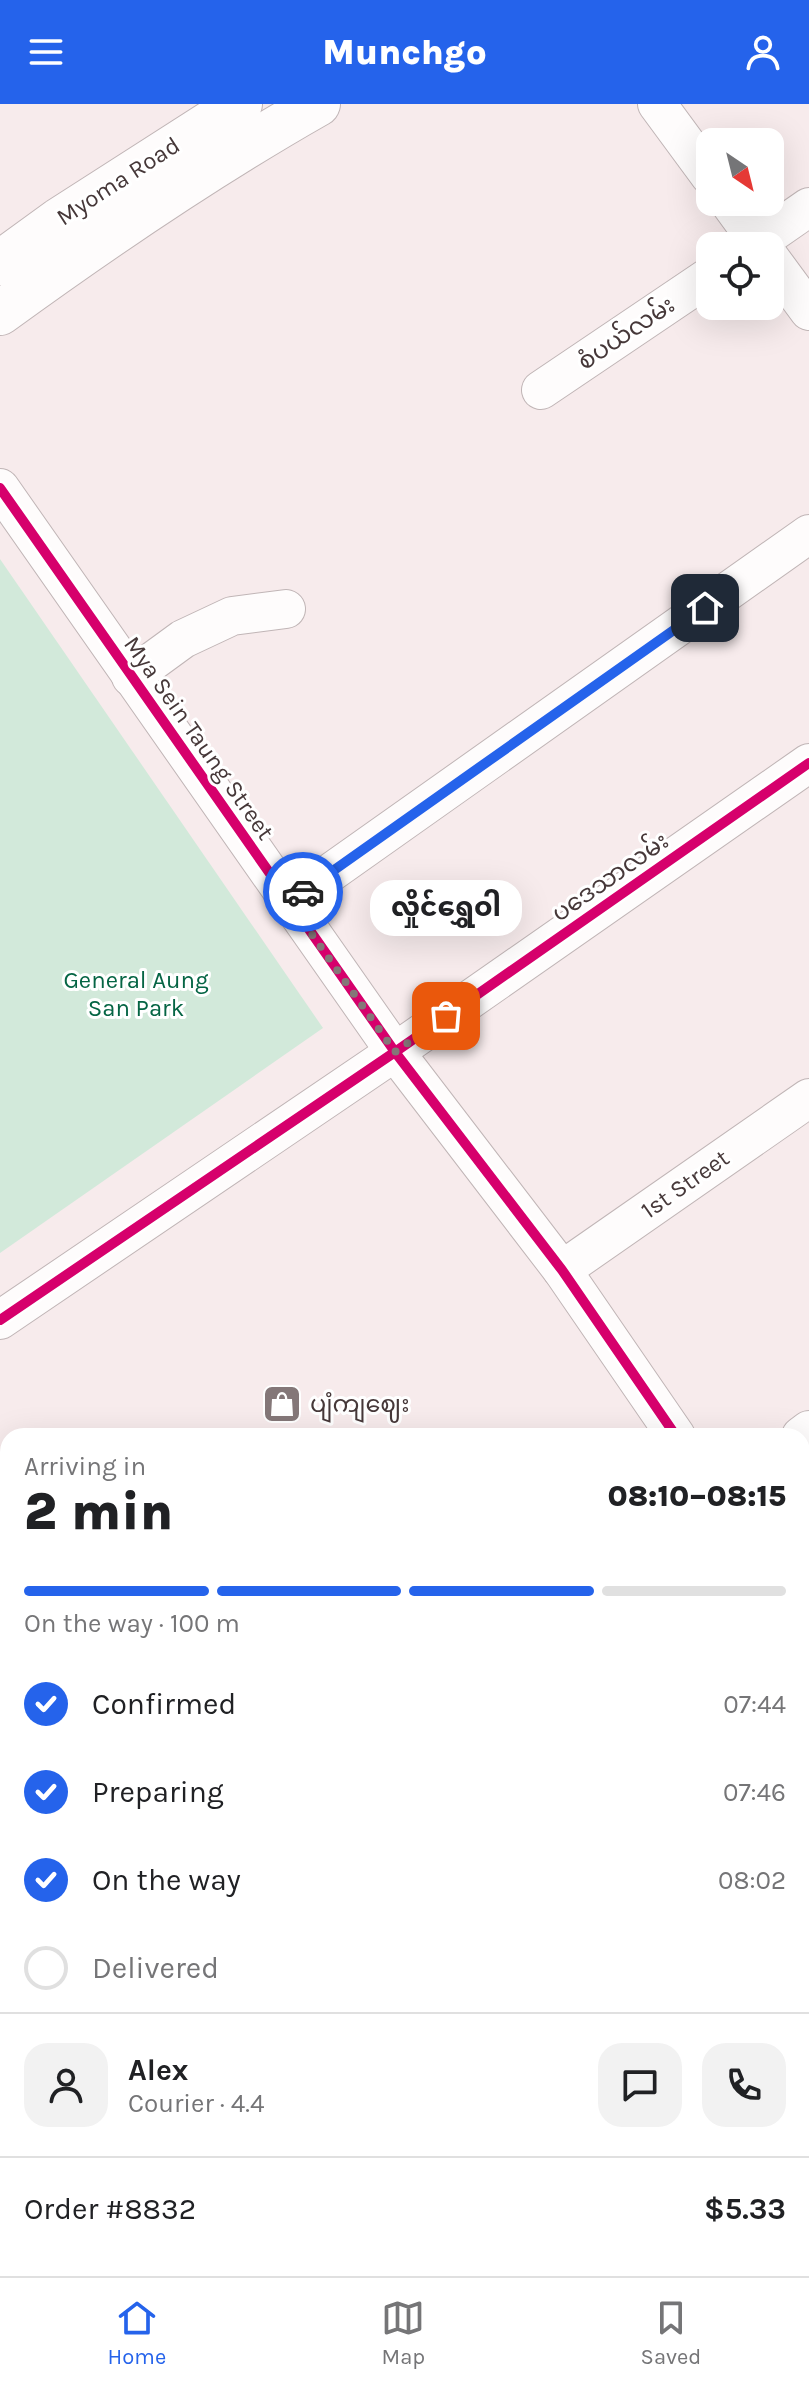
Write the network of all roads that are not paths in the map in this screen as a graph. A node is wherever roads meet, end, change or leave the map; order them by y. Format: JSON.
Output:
{"nodes":[{"id":1,"x":240,"y":104,"type":"edge"},
{"id":2,"x":318,"y":104,"type":"edge"},
{"id":3,"x":657,"y":104,"type":"edge"},
{"id":4,"x":696,"y":157,"type":"edge"},
{"id":5,"x":809,"y":207,"type":"edge"},
{"id":6,"x":780,"y":232,"type":"edge"},
{"id":7,"x":0,"y":263,"type":"edge"},
{"id":8,"x":784,"y":278,"type":"edge"},
{"id":9,"x":696,"y":285,"type":"edge"},
{"id":10,"x":809,"y":311,"type":"edge"},
{"id":11,"x":0,"y":313,"type":"edge"},
{"id":12,"x":541,"y":390,"type":"dead end"},
{"id":13,"x":0,"y":488,"type":"edge"},
{"id":14,"x":809,"y":534,"type":"edge"},
{"id":15,"x":286,"y":609,"type":"dead end"},
{"id":16,"x":131,"y":677,"type":"junction"},
{"id":17,"x":809,"y":763,"type":"edge"},
{"id":18,"x":289,"y":902,"type":"junction"},
{"id":19,"x":395,"y":1052,"type":"junction"},
{"id":20,"x":809,"y":1098,"type":"edge"},
{"id":21,"x":562,"y":1270,"type":"junction"},
{"id":22,"x":0,"y":1320,"type":"edge"},
{"id":23,"x":671,"y":1428,"type":"edge"}],
"edges":[{"from":1,"to":7,"type":"main road","name":"Myoma Road"},
{"from":2,"to":11,"type":"main road"},
{"from":3,"to":4,"type":"street"},
{"from":5,"to":6,"type":"street"},
{"from":8,"to":10,"type":"street"},
{"from":9,"to":12,"type":"street","name":"စံပယ်လမ်း"},
{"from":13,"to":16,"type":"street","name":"Mya Sein Taung Street"},
{"from":14,"to":18,"type":"street"},
{"from":15,"to":16,"type":"street"},
{"from":16,"to":18,"type":"street","name":"Mya Sein Taung Street"},
{"from":17,"to":19,"type":"street","name":"ပဒေသာလမ်း"},
{"from":18,"to":19,"type":"street","name":"Mya Sein Taung Street"},
{"from":19,"to":21,"type":"street","name":"Mya Sein Taung Street"},
{"from":19,"to":22,"type":"street","name":"ပဒေသာလမ်း"},
{"from":20,"to":21,"type":"street","name":"1st Street"},
{"from":21,"to":23,"type":"street","name":"Mya Sein Taung Street"}]}
